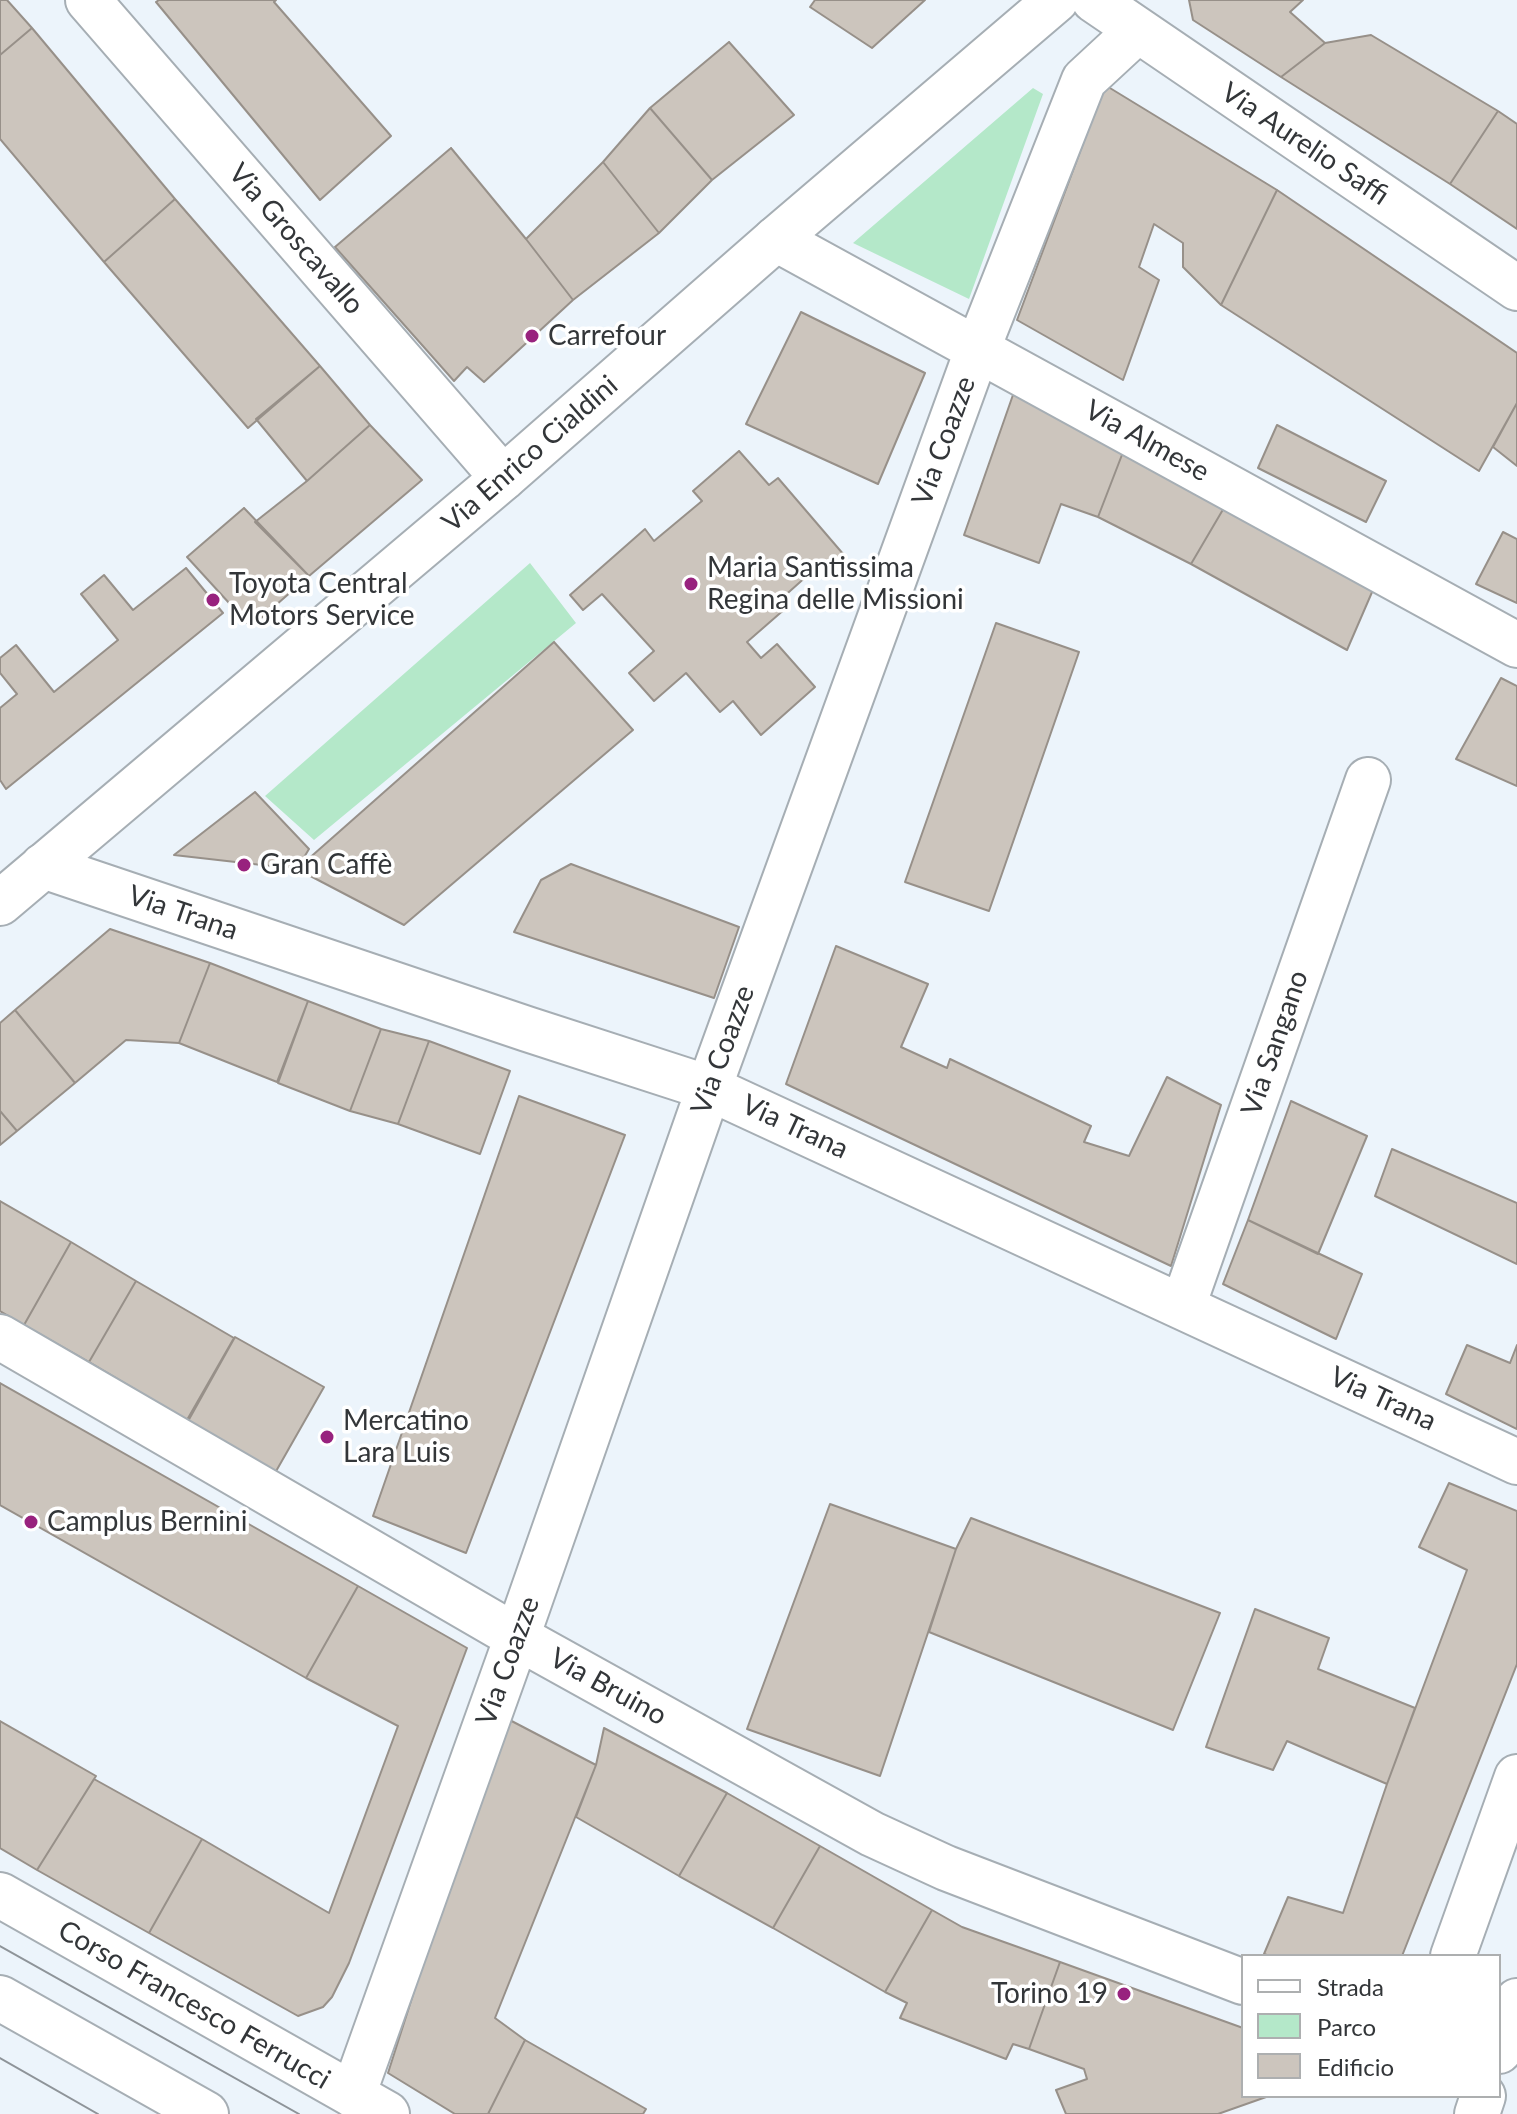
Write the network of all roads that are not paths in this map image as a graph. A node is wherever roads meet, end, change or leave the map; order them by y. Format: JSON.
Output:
{"nodes":[{"id":1,"x":1056,"y":0,"type":"edge"},
{"id":2,"x":1094,"y":0,"type":"edge"},
{"id":3,"x":103,"y":5,"type":"edge"},
{"id":4,"x":1138,"y":30,"type":"junction"},
{"id":5,"x":776,"y":239,"type":"junction"},
{"id":6,"x":1517,"y":288,"type":"edge"},
{"id":7,"x":978,"y":348,"type":"junction"},
{"id":8,"x":503,"y":478,"type":"junction"},
{"id":9,"x":1517,"y":645,"type":"edge"},
{"id":10,"x":1368,"y":780,"type":"dead end"},
{"id":11,"x":43,"y":866,"type":"junction"},
{"id":12,"x":0,"y":903,"type":"edge"},
{"id":13,"x":709,"y":1088,"type":"junction"},
{"id":14,"x":1183,"y":1306,"type":"junction"},
{"id":15,"x":0,"y":1337,"type":"edge"},
{"id":16,"x":1517,"y":1462,"type":"edge"},
{"id":17,"x":517,"y":1637,"type":"junction"},
{"id":18,"x":1517,"y":1777,"type":"edge"},
{"id":19,"x":0,"y":1895,"type":"edge"},
{"id":20,"x":1454,"y":1954,"type":"edge"},
{"id":21,"x":1241,"y":1981,"type":"edge"},
{"id":22,"x":0,"y":1998,"type":"edge"},
{"id":23,"x":1517,"y":2001,"type":"edge"},
{"id":24,"x":1501,"y":2045,"type":"edge"},
{"id":25,"x":370,"y":2104,"type":"edge"},
{"id":26,"x":206,"y":2114,"type":"edge"}],
"edges":[{"from":1,"to":5,"type":"street","name":"Via Enrico Cialdini"},
{"from":2,"to":4,"type":"street","name":"Via Aurelio Saffi"},
{"from":3,"to":8,"type":"street","name":"Via Groscavallo"},
{"from":4,"to":6,"type":"street","name":"Via Aurelio Saffi"},
{"from":4,"to":7,"type":"street","name":"Via Coazze"},
{"from":5,"to":7,"type":"street","name":"Via Almese"},
{"from":5,"to":8,"type":"street","name":"Via Enrico Cialdini"},
{"from":7,"to":9,"type":"street","name":"Via Almese"},
{"from":7,"to":13,"type":"street","name":"Via Coazze"},
{"from":8,"to":11,"type":"street","name":"Via Enrico Cialdini"},
{"from":10,"to":14,"type":"street","name":"Via Sangano"},
{"from":11,"to":12,"type":"street","name":"Via Enrico Cialdini"},
{"from":11,"to":13,"type":"street","name":"Via Trana"},
{"from":13,"to":14,"type":"street","name":"Via Trana"},
{"from":13,"to":17,"type":"street","name":"Via Coazze"},
{"from":14,"to":16,"type":"street","name":"Via Trana"},
{"from":15,"to":17,"type":"street","name":"Via Bruino"},
{"from":17,"to":21,"type":"street","name":"Via Bruino"},
{"from":17,"to":25,"type":"street","name":"Via Coazze"},
{"from":18,"to":20,"type":"street"},
{"from":19,"to":25,"type":"street","name":"Corso Francesco Ferrucci"},
{"from":22,"to":26,"type":"street"},
{"from":23,"to":24,"type":"street"}]}
